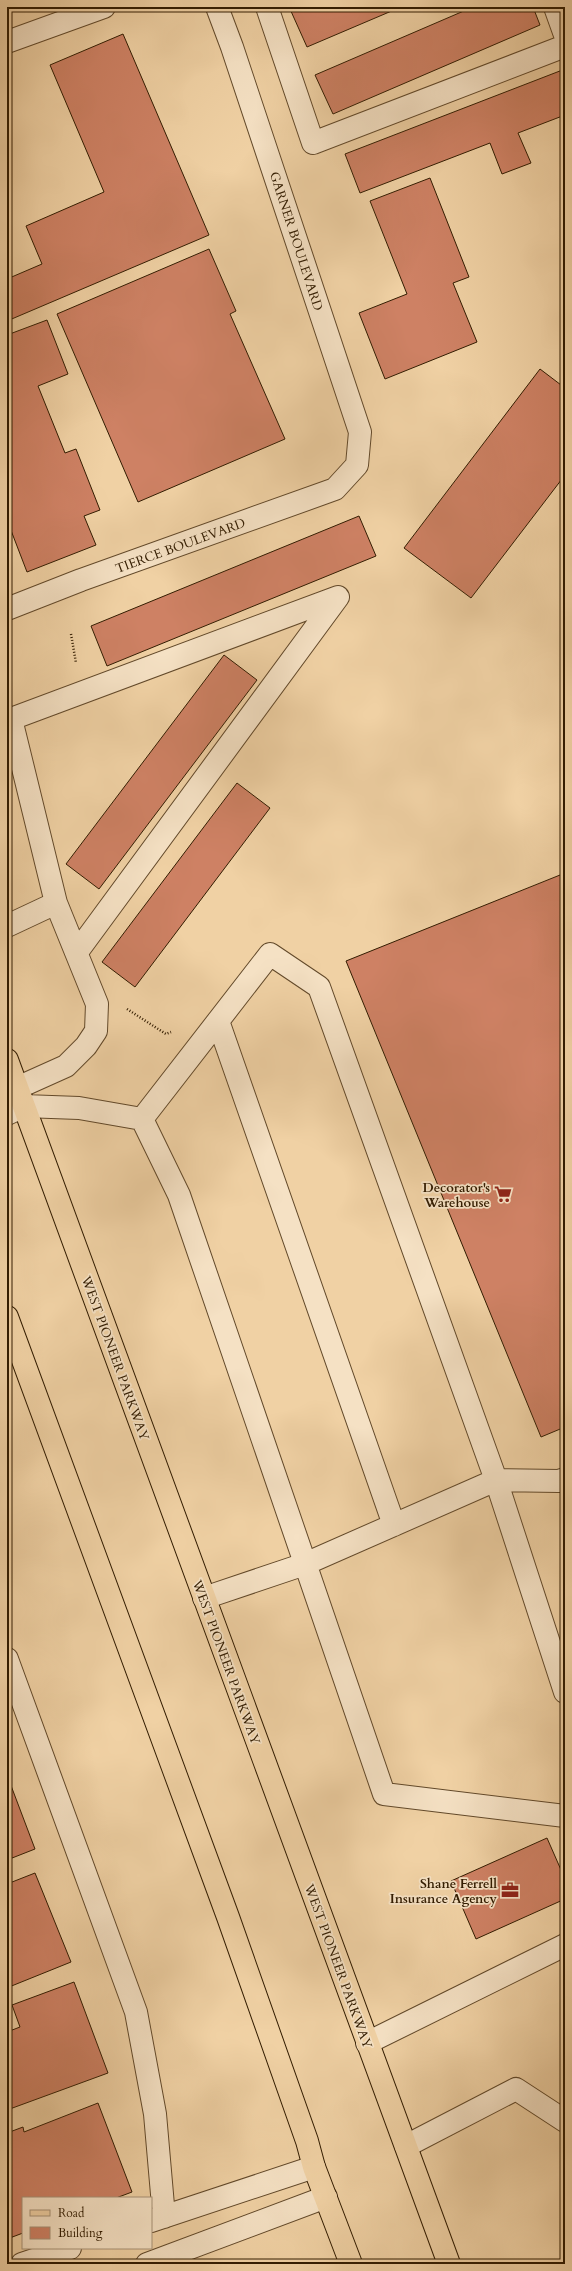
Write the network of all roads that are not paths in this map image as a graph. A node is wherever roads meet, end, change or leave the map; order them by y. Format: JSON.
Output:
{"nodes":[{"id":1,"x":104,"y":7,"type":"edge"},
{"id":2,"x":217,"y":7,"type":"edge"},
{"id":3,"x":266,"y":7,"type":"edge"},
{"id":4,"x":555,"y":7,"type":"edge"},
{"id":5,"x":565,"y":35,"type":"edge"},
{"id":6,"x":7,"y":42,"type":"edge"},
{"id":7,"x":565,"y":46,"type":"edge"},
{"id":8,"x":349,"y":475,"type":"joint"},
{"id":9,"x":7,"y":609,"type":"edge"},
{"id":10,"x":56,"y":903,"type":"junction"},
{"id":11,"x":7,"y":926,"type":"edge"},
{"id":12,"x":77,"y":952,"type":"junction"},
{"id":13,"x":218,"y":1021,"type":"junction"},
{"id":14,"x":7,"y":1060,"type":"edge"},
{"id":15,"x":16,"y":1103,"type":"edge"},
{"id":16,"x":142,"y":1119,"type":"junction"},
{"id":17,"x":7,"y":1318,"type":"edge"},
{"id":18,"x":13,"y":1353,"type":"edge"},
{"id":19,"x":565,"y":1479,"type":"edge"},
{"id":20,"x":496,"y":1480,"type":"junction"},
{"id":21,"x":394,"y":1525,"type":"junction"},
{"id":22,"x":305,"y":1564,"type":"junction"},
{"id":23,"x":204,"y":1598,"type":"junction"},
{"id":24,"x":7,"y":1659,"type":"edge"},
{"id":25,"x":565,"y":1692,"type":"edge"},
{"id":26,"x":565,"y":1816,"type":"edge"},
{"id":27,"x":565,"y":1946,"type":"edge"},
{"id":28,"x":367,"y":2043,"type":"junction"},
{"id":29,"x":565,"y":2121,"type":"edge"},
{"id":30,"x":406,"y":2146,"type":"junction"},
{"id":31,"x":314,"y":2167,"type":"junction"},
{"id":32,"x":326,"y":2197,"type":"junction"},
{"id":33,"x":158,"y":2219,"type":"edge"},
{"id":34,"x":67,"y":2249,"type":"edge"},
{"id":35,"x":22,"y":2264,"type":"edge"},
{"id":36,"x":147,"y":2264,"type":"edge"},
{"id":37,"x":351,"y":2264,"type":"edge"},
{"id":38,"x":449,"y":2264,"type":"edge"}],
"edges":[{"from":1,"to":6,"type":"street"},
{"from":2,"to":8,"type":"street","name":"GARNER BOULEVARD"},
{"from":3,"to":7,"type":"street"},
{"from":4,"to":5,"type":"street"},
{"from":8,"to":9,"type":"street","name":"TIERCE BOULEVARD"},
{"from":10,"to":11,"type":"street"},
{"from":10,"to":12,"type":"street"},
{"from":10,"to":12,"type":"street"},
{"from":12,"to":15,"type":"street"},
{"from":13,"to":16,"type":"street"},
{"from":13,"to":20,"type":"street"},
{"from":13,"to":21,"type":"street"},
{"from":14,"to":15,"type":"main road","name":"WEST PIONEER PARKWAY"},
{"from":15,"to":16,"type":"street"},
{"from":15,"to":23,"type":"main road","name":"WEST PIONEER PARKWAY"},
{"from":16,"to":22,"type":"street"},
{"from":17,"to":18,"type":"main road"},
{"from":18,"to":31,"type":"main road"},
{"from":19,"to":20,"type":"street"},
{"from":20,"to":21,"type":"street"},
{"from":20,"to":25,"type":"street"},
{"from":21,"to":22,"type":"street"},
{"from":22,"to":23,"type":"street"},
{"from":22,"to":26,"type":"street"},
{"from":23,"to":28,"type":"main road","name":"WEST PIONEER PARKWAY"},
{"from":24,"to":33,"type":"street"},
{"from":27,"to":28,"type":"street"},
{"from":28,"to":30,"type":"main road","name":"WEST PIONEER PARKWAY"},
{"from":29,"to":30,"type":"street"},
{"from":30,"to":38,"type":"main road","name":"WEST PIONEER PARKWAY"},
{"from":31,"to":32,"type":"main road"},
{"from":31,"to":33,"type":"street"},
{"from":32,"to":36,"type":"street"},
{"from":32,"to":37,"type":"main road"},
{"from":34,"to":35,"type":"street"}]}
